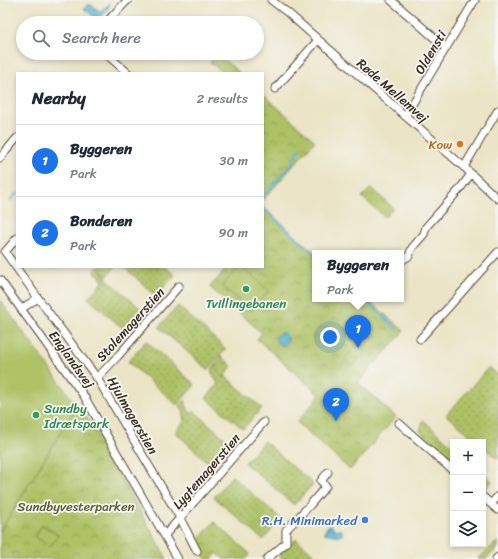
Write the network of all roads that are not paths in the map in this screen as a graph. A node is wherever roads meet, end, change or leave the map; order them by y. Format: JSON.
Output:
{"nodes":[{"id":1,"x":127,"y":0,"type":"edge"},
{"id":2,"x":271,"y":0,"type":"edge"},
{"id":3,"x":391,"y":0,"type":"edge"},
{"id":4,"x":475,"y":0,"type":"edge"},
{"id":5,"x":112,"y":16,"type":"edge"},
{"id":6,"x":318,"y":40,"type":"junction"},
{"id":7,"x":446,"y":48,"type":"junction"},
{"id":8,"x":113,"y":60,"type":"edge"},
{"id":9,"x":127,"y":72,"type":"edge"},
{"id":10,"x":275,"y":89,"type":"dead end"},
{"id":11,"x":498,"y":110,"type":"edge"},
{"id":12,"x":405,"y":116,"type":"junction"},
{"id":13,"x":16,"y":139,"type":"edge"},
{"id":14,"x":0,"y":158,"type":"edge"},
{"id":15,"x":464,"y":167,"type":"junction"},
{"id":16,"x":470,"y":174,"type":"junction"},
{"id":17,"x":498,"y":198,"type":"edge"},
{"id":18,"x":16,"y":239,"type":"edge"},
{"id":19,"x":498,"y":252,"type":"edge"},
{"id":20,"x":404,"y":259,"type":"edge"},
{"id":21,"x":16,"y":266,"type":"edge"},
{"id":22,"x":17,"y":268,"type":"edge"},
{"id":23,"x":0,"y":280,"type":"edge"},
{"id":24,"x":179,"y":286,"type":"dead end"},
{"id":25,"x":38,"y":298,"type":"junction"},
{"id":26,"x":21,"y":309,"type":"junction"},
{"id":27,"x":420,"y":339,"type":"dead end"},
{"id":28,"x":97,"y":378,"type":"junction"},
{"id":29,"x":264,"y":422,"type":"dead end"},
{"id":30,"x":399,"y":423,"type":"dead end"},
{"id":31,"x":450,"y":468,"type":"edge"},
{"id":32,"x":328,"y":472,"type":"dead end"},
{"id":33,"x":498,"y":496,"type":"edge"},
{"id":34,"x":486,"y":500,"type":"edge"},
{"id":35,"x":491,"y":504,"type":"junction"},
{"id":36,"x":498,"y":510,"type":"edge"},
{"id":37,"x":180,"y":518,"type":"junction"},
{"id":38,"x":165,"y":535,"type":"junction"},
{"id":39,"x":197,"y":551,"type":"dead end"},
{"id":40,"x":178,"y":559,"type":"edge"},
{"id":41,"x":267,"y":559,"type":"edge"}],
"edges":[{"from":1,"to":5,"type":"street"},
{"from":2,"to":6,"type":"street","name":"Røde Mellemvej"},
{"from":3,"to":7,"type":"street"},
{"from":4,"to":7,"type":"street","name":"Oldensti"},
{"from":6,"to":10,"type":"street"},
{"from":6,"to":12,"type":"street","name":"Røde Mellemvej"},
{"from":7,"to":12,"type":"street","name":"Oldensti"},
{"from":8,"to":9,"type":"street"},
{"from":11,"to":15,"type":"street"},
{"from":12,"to":15,"type":"street","name":"Røde Mellemvej"},
{"from":13,"to":14,"type":"street"},
{"from":15,"to":16,"type":"street","name":"Røde Mellemvej"},
{"from":16,"to":17,"type":"street","name":"Røde Mellemvej"},
{"from":16,"to":20,"type":"street"},
{"from":18,"to":21,"type":"street","name":"Hjulmagerstien"},
{"from":19,"to":27,"type":"street"},
{"from":22,"to":25,"type":"street","name":"Hjulmagerstien"},
{"from":23,"to":26,"type":"street","name":"Englandsvej"},
{"from":24,"to":28,"type":"street","name":"Stolemagerstien"},
{"from":25,"to":26,"type":"street"},
{"from":25,"to":28,"type":"street","name":"Hjulmagerstien"},
{"from":26,"to":38,"type":"street","name":"Englandsvej"},
{"from":28,"to":37,"type":"street","name":"Hjulmagerstien"},
{"from":29,"to":37,"type":"street","name":"Lygtemagerstien"},
{"from":30,"to":31,"type":"street"},
{"from":32,"to":41,"type":"street"},
{"from":33,"to":35,"type":"street"},
{"from":34,"to":35,"type":"street"},
{"from":35,"to":36,"type":"street"},
{"from":37,"to":38,"type":"street","name":"Lygtemagerstien"},
{"from":37,"to":39,"type":"street","name":"Hjulmagerstien"},
{"from":38,"to":40,"type":"street","name":"Englandsvej"}]}
